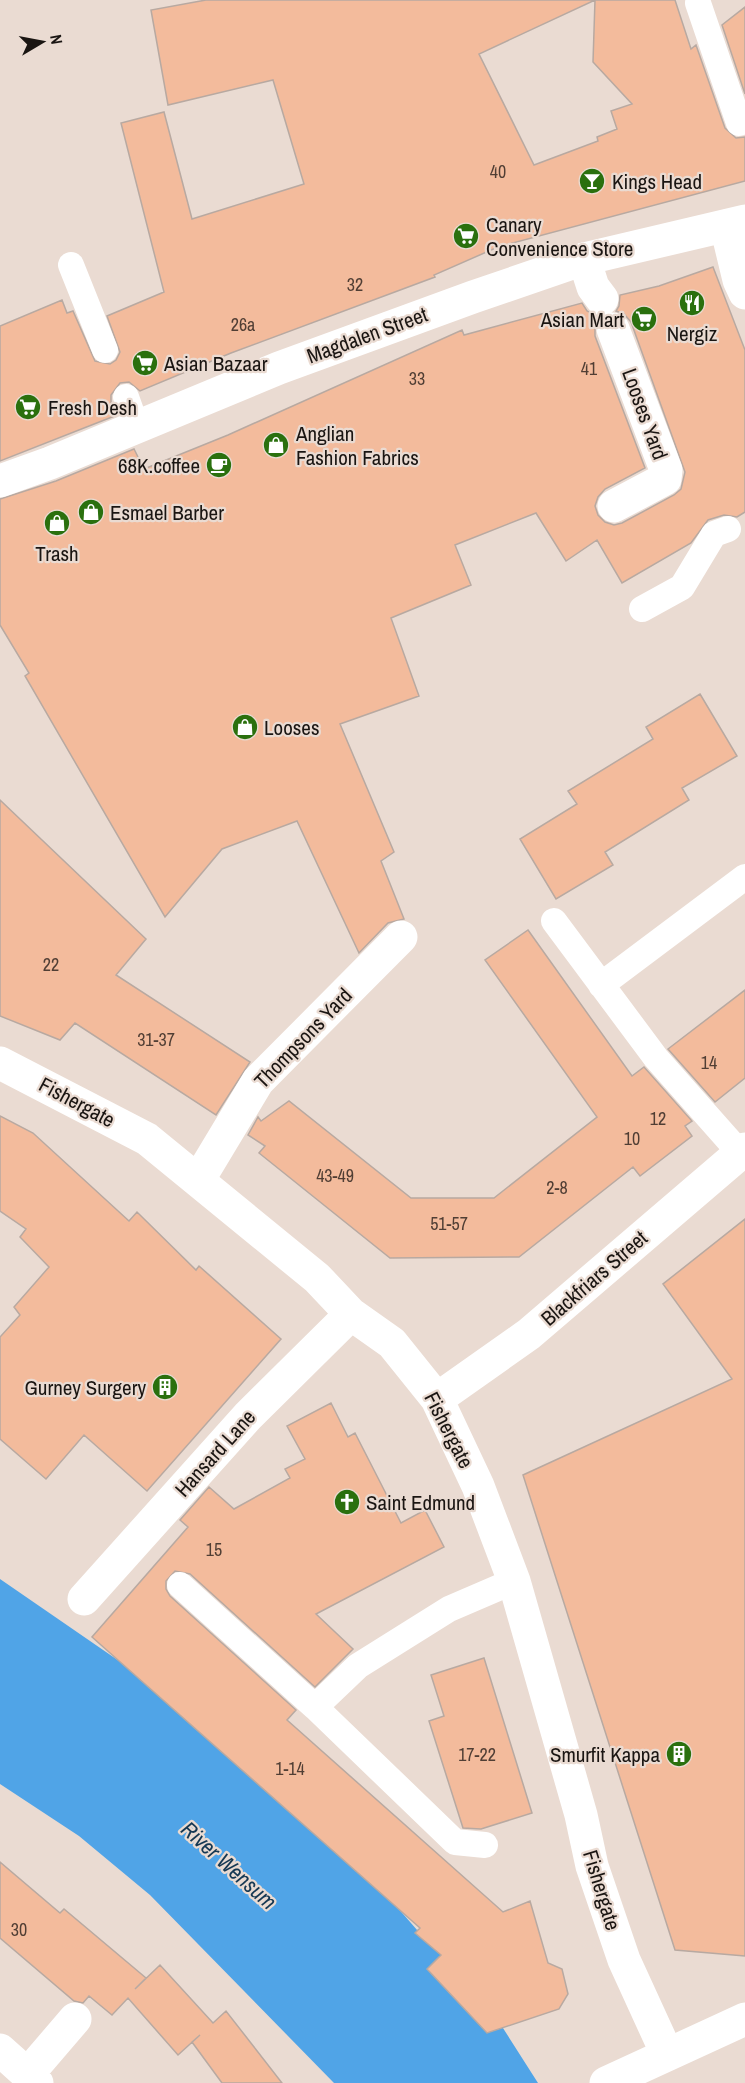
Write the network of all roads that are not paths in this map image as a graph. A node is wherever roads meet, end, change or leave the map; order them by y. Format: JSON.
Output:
{"nodes":[{"id":1,"x":698,"y":3,"type":"dead end"},
{"id":2,"x":739,"y":123,"type":"dead end"},
{"id":3,"x":736,"y":224,"type":"edge"},
{"id":4,"x":584,"y":259,"type":"junction"},
{"id":5,"x":71,"y":265,"type":"dead end"},
{"id":6,"x":745,"y":293,"type":"edge"},
{"id":7,"x":602,"y":299,"type":"dead end"},
{"id":8,"x":613,"y":329,"type":"dead end"},
{"id":9,"x":105,"y":350,"type":"dead end"},
{"id":10,"x":126,"y":397,"type":"dead end"},
{"id":11,"x":136,"y":428,"type":"junction"},
{"id":12,"x":0,"y":481,"type":"edge"},
{"id":13,"x":614,"y":506,"type":"dead end"},
{"id":14,"x":728,"y":529,"type":"dead end"},
{"id":15,"x":642,"y":609,"type":"dead end"},
{"id":16,"x":745,"y":877,"type":"edge"},
{"id":17,"x":554,"y":921,"type":"dead end"},
{"id":18,"x":401,"y":937,"type":"dead end"},
{"id":19,"x":601,"y":985,"type":"junction"},
{"id":20,"x":0,"y":1063,"type":"edge"},
{"id":21,"x":742,"y":1151,"type":"edge"},
{"id":22,"x":199,"y":1179,"type":"junction"},
{"id":23,"x":351,"y":1314,"type":"junction"},
{"id":24,"x":437,"y":1399,"type":"junction"},
{"id":25,"x":514,"y":1581,"type":"junction"},
{"id":26,"x":180,"y":1585,"type":"dead end"},
{"id":27,"x":84,"y":1599,"type":"dead end"},
{"id":28,"x":315,"y":1707,"type":"junction"},
{"id":29,"x":485,"y":1845,"type":"dead end"},
{"id":30,"x":75,"y":2019,"type":"dead end"},
{"id":31,"x":745,"y":2019,"type":"edge"},
{"id":32,"x":667,"y":2054,"type":"junction"},
{"id":33,"x":17,"y":2071,"type":"edge"},
{"id":34,"x":606,"y":2083,"type":"edge"}],
"edges":[{"from":1,"to":2,"type":"lane"},
{"from":3,"to":4,"type":"street","name":"Magdalen Street"},
{"from":3,"to":6,"type":"street"},
{"from":4,"to":7,"type":"street"},
{"from":4,"to":11,"type":"street","name":"Magdalen Street"},
{"from":5,"to":9,"type":"lane"},
{"from":8,"to":13,"type":"street","name":"Looses Yard"},
{"from":10,"to":11,"type":"lane"},
{"from":11,"to":12,"type":"street","name":"Magdalen Street"},
{"from":14,"to":15,"type":"lane"},
{"from":16,"to":19,"type":"lane"},
{"from":17,"to":19,"type":"lane"},
{"from":18,"to":22,"type":"street","name":"Thompsons Yard"},
{"from":19,"to":21,"type":"lane"},
{"from":20,"to":22,"type":"street","name":"Fishergate"},
{"from":21,"to":24,"type":"street","name":"Blackfriars Street"},
{"from":22,"to":23,"type":"street","name":"Fishergate"},
{"from":23,"to":24,"type":"street","name":"Fishergate"},
{"from":23,"to":27,"type":"street","name":"Hansard Lane"},
{"from":24,"to":25,"type":"street","name":"Fishergate"},
{"from":25,"to":28,"type":"lane"},
{"from":25,"to":32,"type":"street","name":"Fishergate"},
{"from":26,"to":28,"type":"lane"},
{"from":28,"to":29,"type":"lane"},
{"from":30,"to":33,"type":"street"},
{"from":31,"to":32,"type":"street"},
{"from":32,"to":34,"type":"street"}]}
